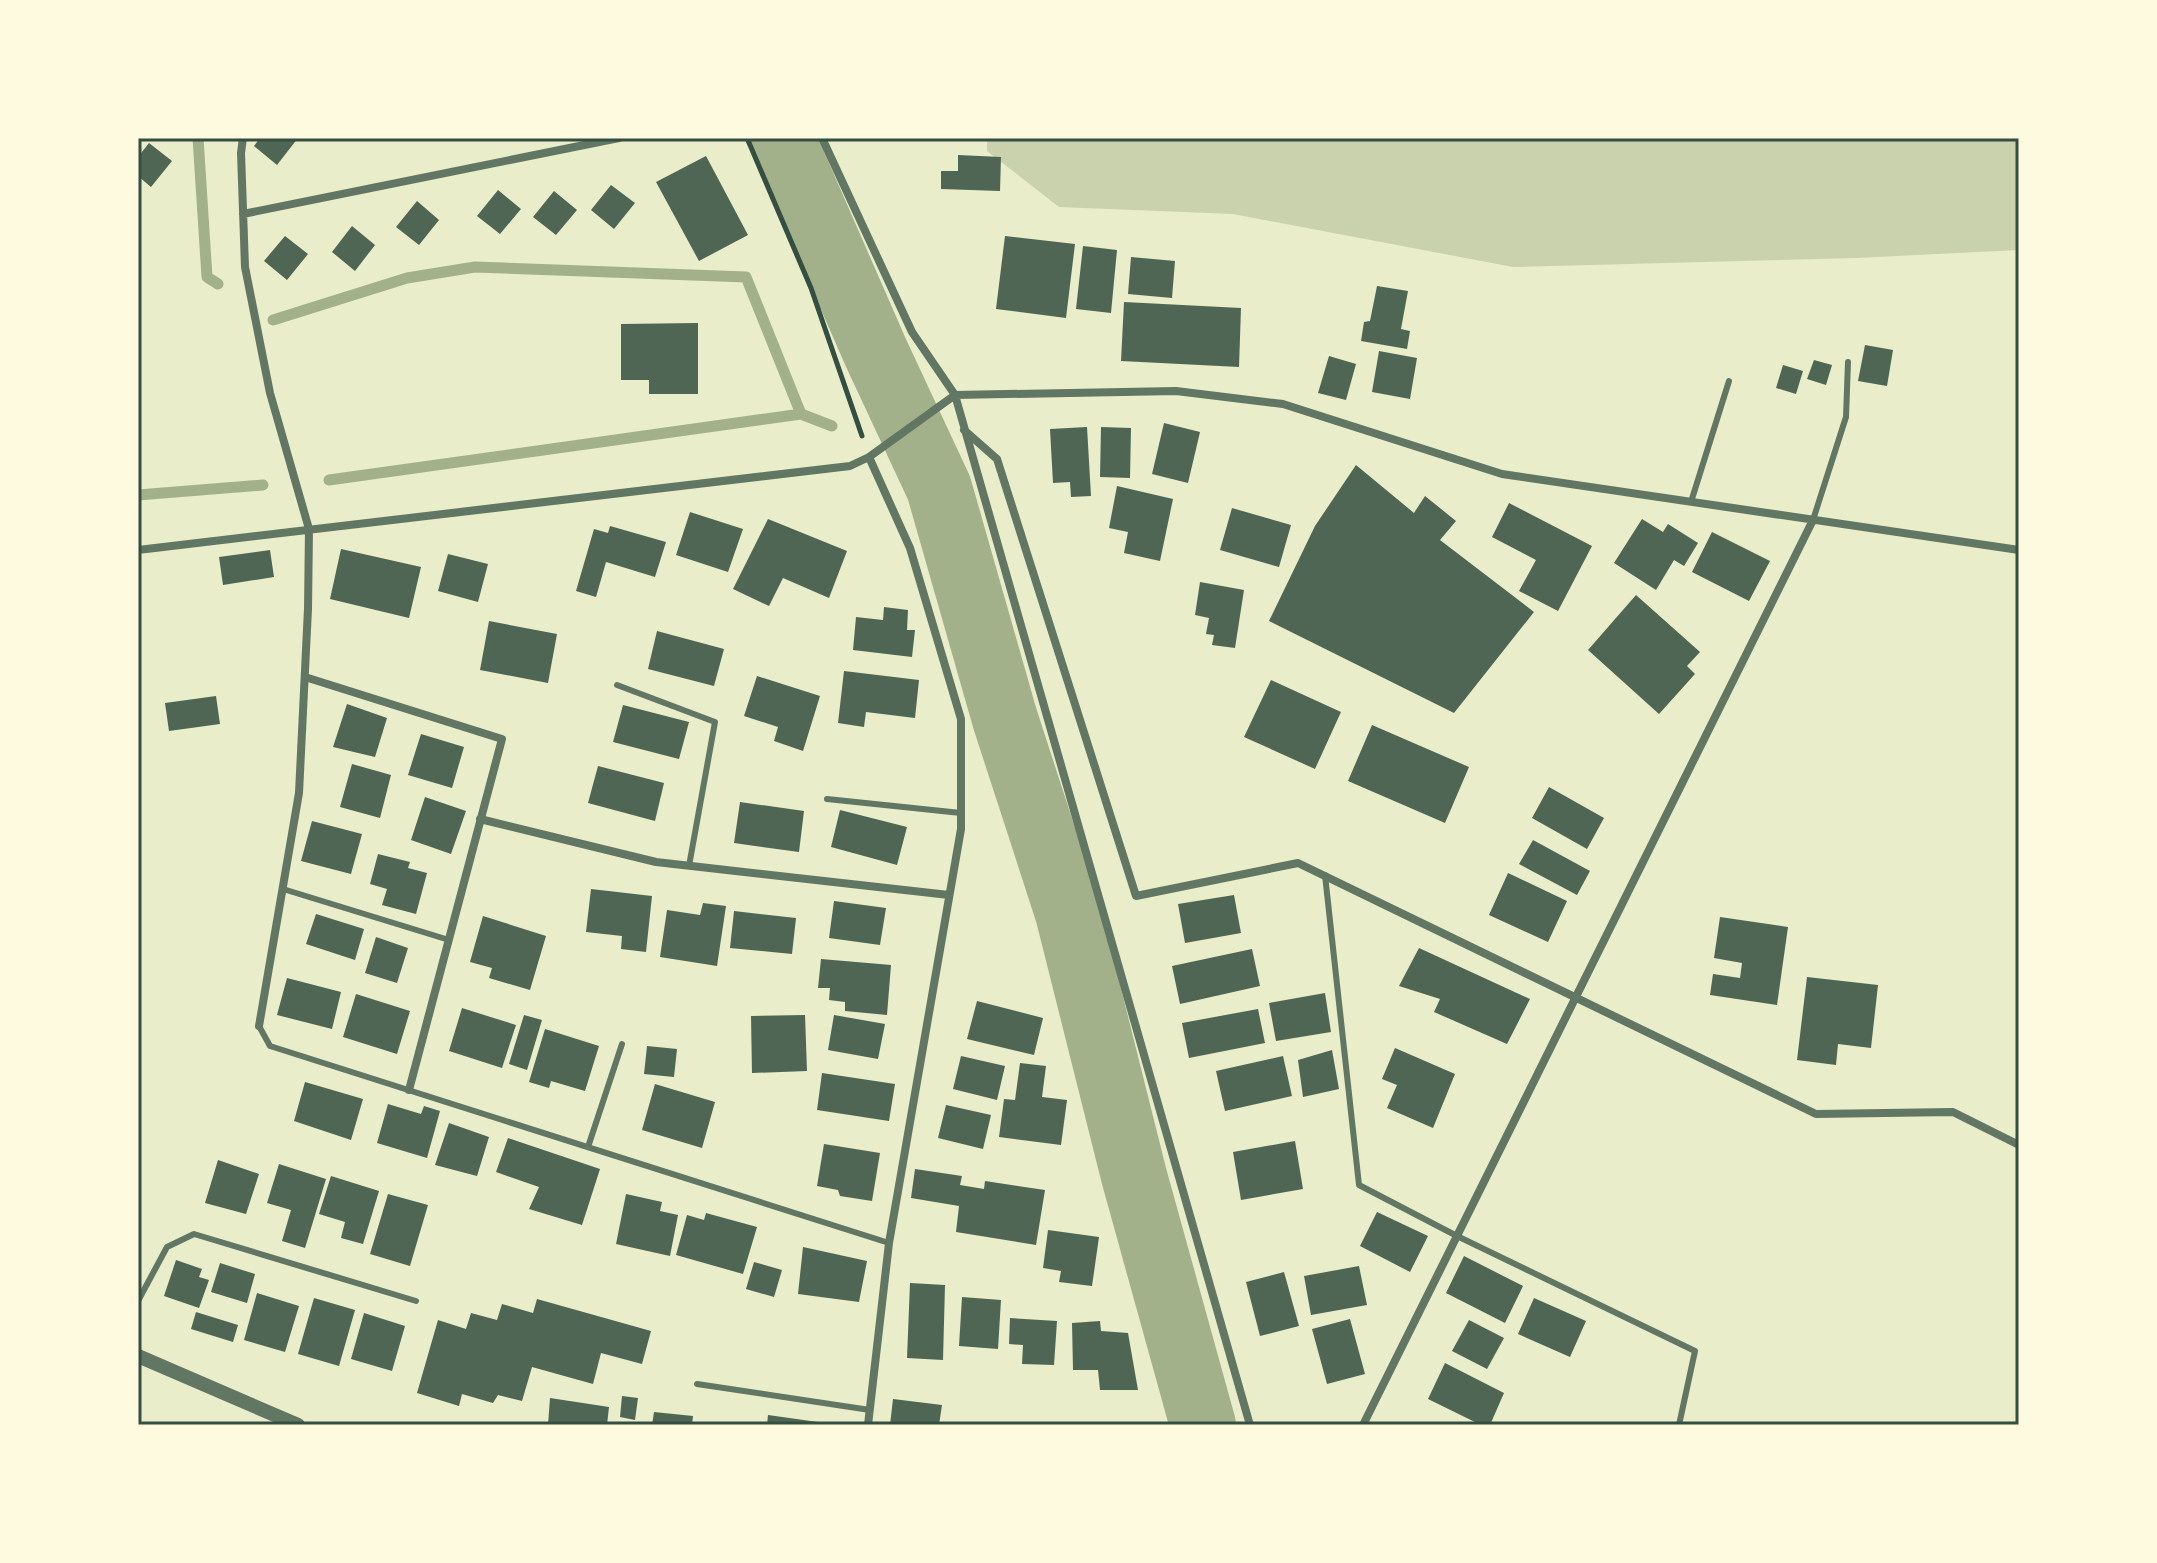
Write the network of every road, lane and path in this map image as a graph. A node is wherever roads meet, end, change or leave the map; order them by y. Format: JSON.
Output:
{"nodes":[{"id":1,"x":243,"y":138,"type":"edge"},
{"id":2,"x":619,"y":138,"type":"edge"},
{"id":3,"x":747,"y":138,"type":"edge"},
{"id":4,"x":822,"y":138,"type":"edge"},
{"id":5,"x":243,"y":214,"type":"junction"},
{"id":6,"x":1848,"y":362,"type":"dead end"},
{"id":7,"x":1729,"y":381,"type":"dead end"},
{"id":8,"x":955,"y":395,"type":"junction"},
{"id":9,"x":964,"y":430,"type":"junction"},
{"id":10,"x":869,"y":457,"type":"junction"},
{"id":11,"x":1691,"y":502,"type":"junction"},
{"id":12,"x":1813,"y":520,"type":"junction"},
{"id":13,"x":309,"y":529,"type":"junction"},
{"id":14,"x":138,"y":550,"type":"edge"},
{"id":15,"x":2019,"y":550,"type":"edge"},
{"id":16,"x":305,"y":677,"type":"junction"},
{"id":17,"x":617,"y":685,"type":"dead end"},
{"id":18,"x":827,"y":799,"type":"dead end"},
{"id":19,"x":961,"y":813,"type":"junction"},
{"id":20,"x":480,"y":819,"type":"junction"},
{"id":21,"x":689,"y":866,"type":"junction"},
{"id":22,"x":1325,"y":875,"type":"junction"},
{"id":23,"x":283,"y":889,"type":"junction"},
{"id":24,"x":949,"y":895,"type":"junction"},
{"id":25,"x":449,"y":940,"type":"junction"},
{"id":26,"x":1575,"y":997,"type":"junction"},
{"id":27,"x":259,"y":1026,"type":"joint"},
{"id":28,"x":622,"y":1044,"type":"dead end"},
{"id":29,"x":409,"y":1090,"type":"junction"},
{"id":30,"x":2019,"y":1145,"type":"edge"},
{"id":31,"x":588,"y":1147,"type":"junction"},
{"id":32,"x":1457,"y":1236,"type":"junction"},
{"id":33,"x":889,"y":1243,"type":"junction"},
{"id":34,"x":138,"y":1301,"type":"edge"},
{"id":35,"x":416,"y":1301,"type":"dead end"},
{"id":36,"x":138,"y":1356,"type":"edge"},
{"id":37,"x":697,"y":1384,"type":"dead end"},
{"id":38,"x":870,"y":1410,"type":"junction"},
{"id":39,"x":298,"y":1425,"type":"edge"},
{"id":40,"x":868,"y":1425,"type":"edge"},
{"id":41,"x":1250,"y":1425,"type":"edge"},
{"id":42,"x":1363,"y":1425,"type":"edge"},
{"id":43,"x":1679,"y":1425,"type":"edge"}],
"edges":[{"from":1,"to":5,"type":"street"},
{"from":2,"to":5,"type":"street"},
{"from":3,"to":10,"type":"path"},
{"from":4,"to":8,"type":"street"},
{"from":5,"to":13,"type":"street"},
{"from":6,"to":12,"type":"lane"},
{"from":7,"to":11,"type":"lane"},
{"from":8,"to":9,"type":"street"},
{"from":8,"to":10,"type":"street"},
{"from":8,"to":11,"type":"street"},
{"from":9,"to":22,"type":"street"},
{"from":9,"to":41,"type":"street"},
{"from":10,"to":13,"type":"street"},
{"from":10,"to":19,"type":"street"},
{"from":11,"to":12,"type":"street"},
{"from":12,"to":15,"type":"street"},
{"from":12,"to":26,"type":"street"},
{"from":13,"to":14,"type":"street"},
{"from":13,"to":16,"type":"street"},
{"from":16,"to":20,"type":"street"},
{"from":16,"to":23,"type":"street"},
{"from":17,"to":21,"type":"lane"},
{"from":18,"to":19,"type":"lane"},
{"from":19,"to":24,"type":"street"},
{"from":20,"to":21,"type":"street"},
{"from":20,"to":25,"type":"street"},
{"from":21,"to":24,"type":"street"},
{"from":22,"to":26,"type":"street"},
{"from":22,"to":32,"type":"lane"},
{"from":23,"to":25,"type":"lane"},
{"from":23,"to":27,"type":"street"},
{"from":24,"to":33,"type":"street"},
{"from":25,"to":29,"type":"street"},
{"from":26,"to":30,"type":"street"},
{"from":26,"to":32,"type":"street"},
{"from":27,"to":29,"type":"lane"},
{"from":28,"to":31,"type":"lane"},
{"from":29,"to":31,"type":"lane"},
{"from":31,"to":33,"type":"lane"},
{"from":32,"to":42,"type":"street"},
{"from":32,"to":43,"type":"lane"},
{"from":33,"to":38,"type":"street"},
{"from":34,"to":35,"type":"lane"},
{"from":36,"to":39,"type":"street"},
{"from":37,"to":38,"type":"lane"},
{"from":38,"to":40,"type":"street"}]}
